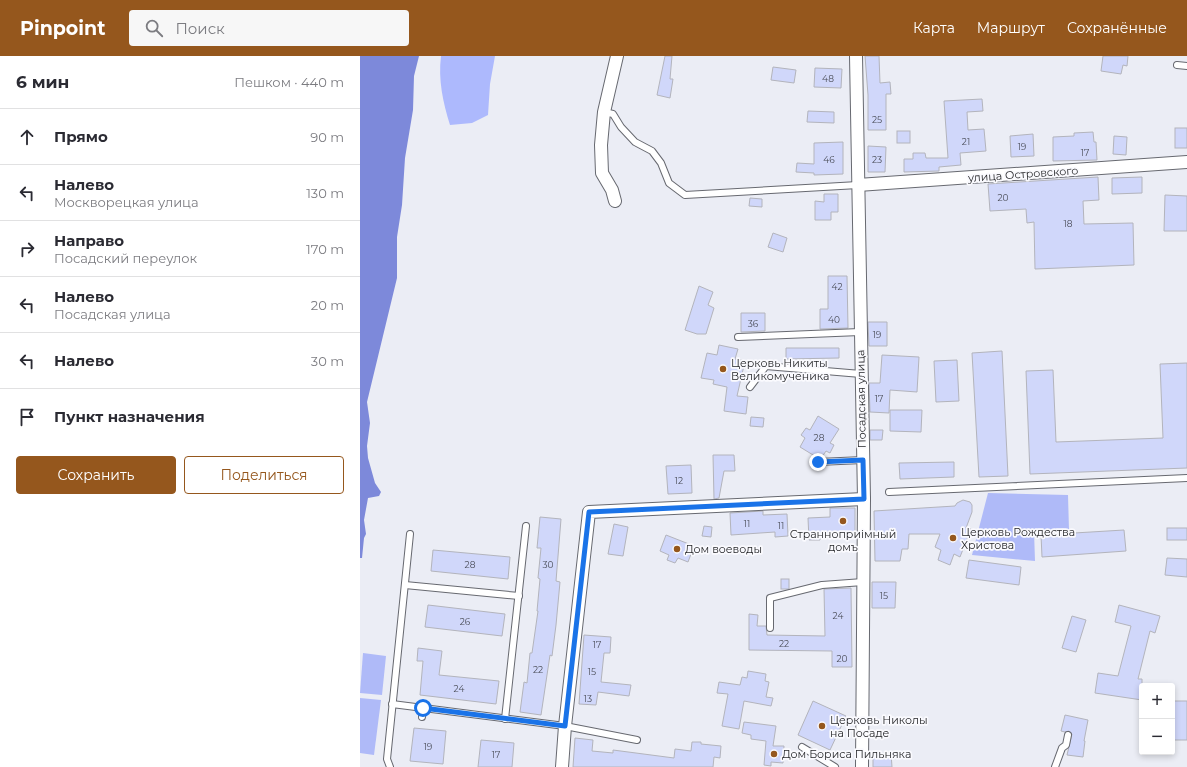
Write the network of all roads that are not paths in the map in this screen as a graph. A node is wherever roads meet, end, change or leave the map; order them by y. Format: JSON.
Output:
{"nodes":[{"id":1,"x":617,"y":56,"type":"edge"},
{"id":2,"x":856,"y":56,"type":"edge"},
{"id":3,"x":1177,"y":65,"type":"dead end"},
{"id":4,"x":1187,"y":66,"type":"edge"},
{"id":5,"x":604,"y":112,"type":"junction"},
{"id":6,"x":1187,"y":162,"type":"edge"},
{"id":7,"x":858,"y":185,"type":"junction"},
{"id":8,"x":615,"y":201,"type":"dead end"},
{"id":9,"x":860,"y":332,"type":"junction"},
{"id":10,"x":738,"y":337,"type":"dead end"},
{"id":11,"x":861,"y":374,"type":"junction"},
{"id":12,"x":750,"y":387,"type":"dead end"},
{"id":13,"x":863,"y":460,"type":"junction"},
{"id":14,"x":818,"y":462,"type":"dead end"},
{"id":15,"x":1187,"y":478,"type":"edge"},
{"id":16,"x":889,"y":492,"type":"dead end"},
{"id":17,"x":864,"y":499,"type":"junction"},
{"id":18,"x":526,"y":526,"type":"dead end"},
{"id":19,"x":410,"y":534,"type":"dead end"},
{"id":20,"x":863,"y":582,"type":"junction"},
{"id":21,"x":405,"y":585,"type":"junction"},
{"id":22,"x":519,"y":596,"type":"junction"},
{"id":23,"x":770,"y":628,"type":"dead end"},
{"id":24,"x":392,"y":704,"type":"junction"},
{"id":25,"x":423,"y":708,"type":"junction"},
{"id":26,"x":422,"y":717,"type":"dead end"},
{"id":27,"x":505,"y":719,"type":"junction"},
{"id":28,"x":565,"y":726,"type":"junction"},
{"id":29,"x":1068,"y":735,"type":"dead end"},
{"id":30,"x":637,"y":740,"type":"dead end"},
{"id":31,"x":802,"y":747,"type":"dead end"},
{"id":32,"x":390,"y":767,"type":"edge"},
{"id":33,"x":562,"y":767,"type":"edge"},
{"id":34,"x":835,"y":767,"type":"edge"},
{"id":35,"x":862,"y":767,"type":"edge"},
{"id":36,"x":1055,"y":767,"type":"edge"}],
"edges":[{"from":1,"to":5,"type":"street"},
{"from":2,"to":7,"type":"street","name":"Посадская улица"},
{"from":3,"to":4,"type":"lane"},
{"from":5,"to":7,"type":"lane"},
{"from":5,"to":8,"type":"street"},
{"from":6,"to":7,"type":"street","name":"улица Островского"},
{"from":7,"to":9,"type":"street","name":"Посадская улица"},
{"from":9,"to":10,"type":"lane"},
{"from":9,"to":11,"type":"street","name":"Посадская улица"},
{"from":11,"to":12,"type":"lane"},
{"from":11,"to":13,"type":"street","name":"Посадская улица"},
{"from":13,"to":14,"type":"lane"},
{"from":13,"to":17,"type":"street","name":"Посадская улица"},
{"from":15,"to":16,"type":"lane"},
{"from":17,"to":20,"type":"street","name":"Посадская улица"},
{"from":17,"to":28,"type":"street"},
{"from":18,"to":22,"type":"lane"},
{"from":19,"to":21,"type":"lane"},
{"from":20,"to":23,"type":"lane"},
{"from":20,"to":35,"type":"street","name":"Посадская улица"},
{"from":21,"to":22,"type":"lane"},
{"from":21,"to":24,"type":"lane"},
{"from":22,"to":27,"type":"lane"},
{"from":24,"to":25,"type":"lane"},
{"from":24,"to":32,"type":"lane"},
{"from":25,"to":26,"type":"lane"},
{"from":25,"to":27,"type":"lane"},
{"from":27,"to":28,"type":"lane"},
{"from":28,"to":30,"type":"lane"},
{"from":28,"to":33,"type":"street"},
{"from":29,"to":36,"type":"lane"},
{"from":31,"to":34,"type":"lane"}]}
